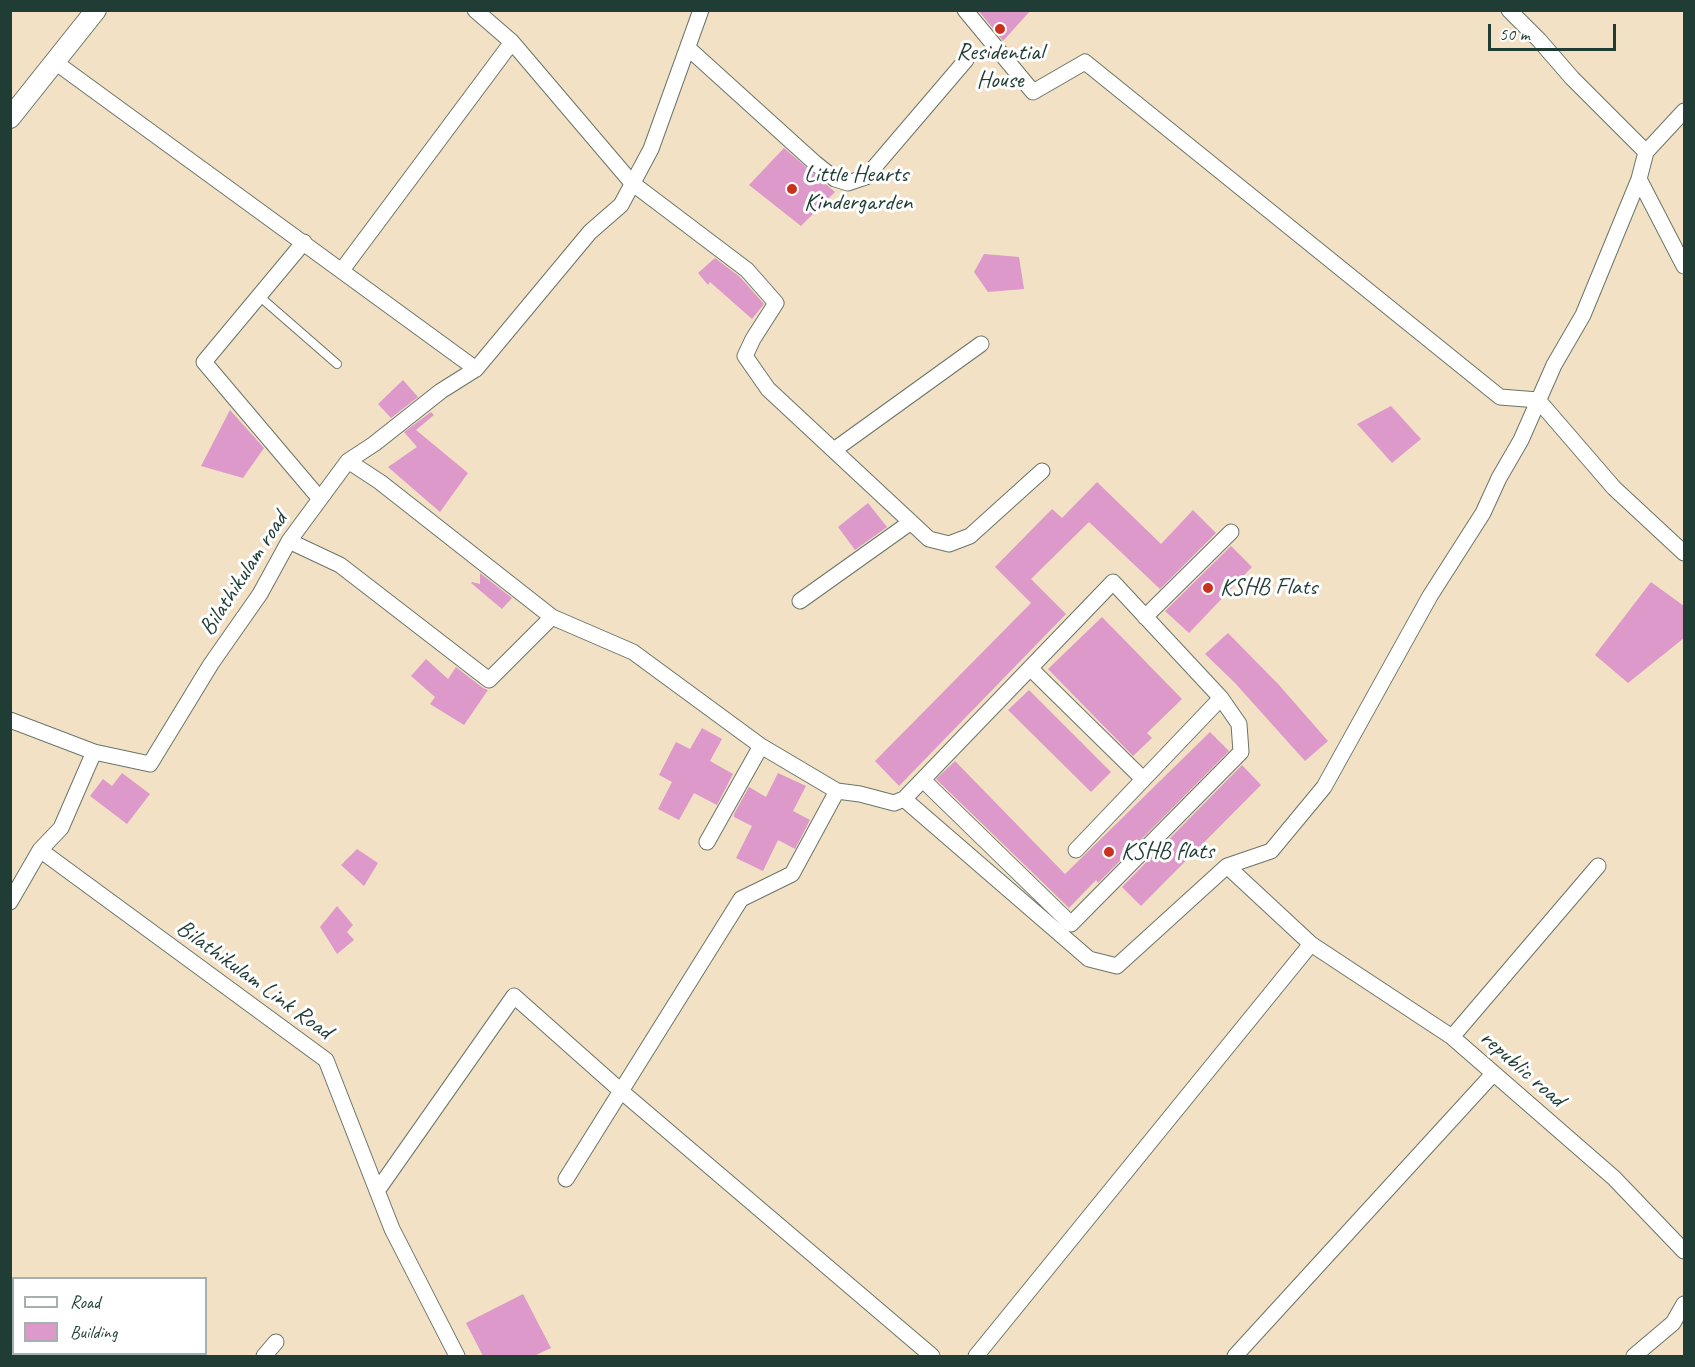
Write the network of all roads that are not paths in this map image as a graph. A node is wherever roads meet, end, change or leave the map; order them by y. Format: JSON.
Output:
{"nodes":[{"id":1,"x":96,"y":10,"type":"edge"},
{"id":2,"x":475,"y":10,"type":"edge"},
{"id":3,"x":701,"y":10,"type":"edge"},
{"id":4,"x":965,"y":10,"type":"edge"},
{"id":5,"x":1509,"y":10,"type":"edge"},
{"id":6,"x":512,"y":42,"type":"junction"},
{"id":7,"x":688,"y":48,"type":"junction"},
{"id":8,"x":966,"y":60,"type":"dead end"},
{"id":9,"x":55,"y":62,"type":"junction"},
{"id":10,"x":1684,"y":111,"type":"edge"},
{"id":11,"x":10,"y":118,"type":"edge"},
{"id":12,"x":1646,"y":152,"type":"junction"},
{"id":13,"x":1639,"y":179,"type":"junction"},
{"id":14,"x":632,"y":183,"type":"junction"},
{"id":15,"x":304,"y":242,"type":"junction"},
{"id":16,"x":1684,"y":266,"type":"edge"},
{"id":17,"x":342,"y":270,"type":"junction"},
{"id":18,"x":259,"y":296,"type":"junction"},
{"id":19,"x":981,"y":344,"type":"dead end"},
{"id":20,"x":338,"y":364,"type":"dead end"},
{"id":21,"x":476,"y":369,"type":"junction"},
{"id":22,"x":1538,"y":400,"type":"junction"},
{"id":23,"x":834,"y":450,"type":"junction"},
{"id":24,"x":348,"y":460,"type":"junction"},
{"id":25,"x":1042,"y":471,"type":"dead end"},
{"id":26,"x":320,"y":499,"type":"junction"},
{"id":27,"x":911,"y":522,"type":"junction"},
{"id":28,"x":1231,"y":532,"type":"dead end"},
{"id":29,"x":289,"y":541,"type":"junction"},
{"id":30,"x":1684,"y":553,"type":"edge"},
{"id":31,"x":800,"y":601,"type":"dead end"},
{"id":32,"x":552,"y":617,"type":"junction"},
{"id":33,"x":1145,"y":617,"type":"junction"},
{"id":34,"x":1030,"y":668,"type":"junction"},
{"id":35,"x":1221,"y":698,"type":"junction"},
{"id":36,"x":10,"y":720,"type":"edge"},
{"id":37,"x":761,"y":746,"type":"junction"},
{"id":38,"x":94,"y":752,"type":"junction"},
{"id":39,"x":1143,"y":779,"type":"junction"},
{"id":40,"x":923,"y":780,"type":"junction"},
{"id":41,"x":837,"y":791,"type":"junction"},
{"id":42,"x":904,"y":799,"type":"junction"},
{"id":43,"x":707,"y":842,"type":"dead end"},
{"id":44,"x":40,"y":850,"type":"junction"},
{"id":45,"x":1076,"y":850,"type":"dead end"},
{"id":46,"x":1227,"y":866,"type":"junction"},
{"id":47,"x":1599,"y":866,"type":"dead end"},
{"id":48,"x":10,"y":902,"type":"edge"},
{"id":49,"x":1311,"y":944,"type":"junction"},
{"id":50,"x":1452,"y":1037,"type":"junction"},
{"id":51,"x":1493,"y":1074,"type":"junction"},
{"id":52,"x":621,"y":1091,"type":"junction"},
{"id":53,"x":566,"y":1179,"type":"dead end"},
{"id":54,"x":377,"y":1191,"type":"junction"},
{"id":55,"x":1684,"y":1251,"type":"edge"},
{"id":56,"x":1684,"y":1304,"type":"edge"},
{"id":57,"x":276,"y":1342,"type":"dead end"},
{"id":58,"x":264,"y":1356,"type":"edge"},
{"id":59,"x":457,"y":1356,"type":"edge"},
{"id":60,"x":932,"y":1356,"type":"edge"},
{"id":61,"x":976,"y":1356,"type":"edge"},
{"id":62,"x":1235,"y":1356,"type":"edge"},
{"id":63,"x":1634,"y":1356,"type":"edge"}],
"edges":[{"from":1,"to":9,"type":"street"},
{"from":2,"to":6,"type":"street"},
{"from":3,"to":7,"type":"street"},
{"from":4,"to":22,"type":"street"},
{"from":5,"to":12,"type":"street"},
{"from":6,"to":14,"type":"street"},
{"from":6,"to":17,"type":"street"},
{"from":7,"to":8,"type":"street"},
{"from":7,"to":14,"type":"street"},
{"from":9,"to":11,"type":"street"},
{"from":9,"to":15,"type":"street"},
{"from":10,"to":12,"type":"street"},
{"from":12,"to":13,"type":"street"},
{"from":13,"to":16,"type":"street"},
{"from":13,"to":22,"type":"street"},
{"from":14,"to":21,"type":"street"},
{"from":14,"to":23,"type":"street"},
{"from":15,"to":17,"type":"street"},
{"from":15,"to":18,"type":"street","name":"Bilathikulam road"},
{"from":17,"to":21,"type":"street"},
{"from":18,"to":20,"type":"lane"},
{"from":18,"to":26,"type":"street","name":"Bilathikulam road"},
{"from":19,"to":23,"type":"street"},
{"from":21,"to":24,"type":"street"},
{"from":22,"to":30,"type":"street"},
{"from":22,"to":46,"type":"street"},
{"from":23,"to":27,"type":"street"},
{"from":24,"to":26,"type":"street"},
{"from":24,"to":32,"type":"street"},
{"from":25,"to":27,"type":"street"},
{"from":26,"to":29,"type":"street","name":"Bilathikulam road"},
{"from":27,"to":31,"type":"street"},
{"from":28,"to":33,"type":"street"},
{"from":29,"to":32,"type":"street"},
{"from":29,"to":38,"type":"street","name":"Bilathikulam road"},
{"from":32,"to":37,"type":"street"},
{"from":33,"to":34,"type":"street"},
{"from":33,"to":35,"type":"street"},
{"from":34,"to":39,"type":"street"},
{"from":34,"to":40,"type":"street"},
{"from":35,"to":39,"type":"street"},
{"from":35,"to":40,"type":"street"},
{"from":36,"to":38,"type":"street"},
{"from":37,"to":41,"type":"street"},
{"from":37,"to":43,"type":"street"},
{"from":38,"to":44,"type":"street"},
{"from":39,"to":45,"type":"street"},
{"from":40,"to":42,"type":"street"},
{"from":41,"to":42,"type":"street"},
{"from":41,"to":52,"type":"street"},
{"from":42,"to":46,"type":"street"},
{"from":44,"to":48,"type":"street"},
{"from":44,"to":54,"type":"street","name":"Bilathikulam Link Road"},
{"from":46,"to":49,"type":"street","name":"republic road"},
{"from":47,"to":50,"type":"street"},
{"from":49,"to":50,"type":"street","name":"republic road"},
{"from":49,"to":61,"type":"street"},
{"from":50,"to":51,"type":"street","name":"republic road"},
{"from":51,"to":55,"type":"street","name":"republic road"},
{"from":51,"to":62,"type":"street"},
{"from":52,"to":53,"type":"street"},
{"from":52,"to":54,"type":"street"},
{"from":52,"to":60,"type":"street"},
{"from":54,"to":59,"type":"street","name":"Bilathikulam Link Road"},
{"from":56,"to":63,"type":"street"},
{"from":57,"to":58,"type":"street"}]}
